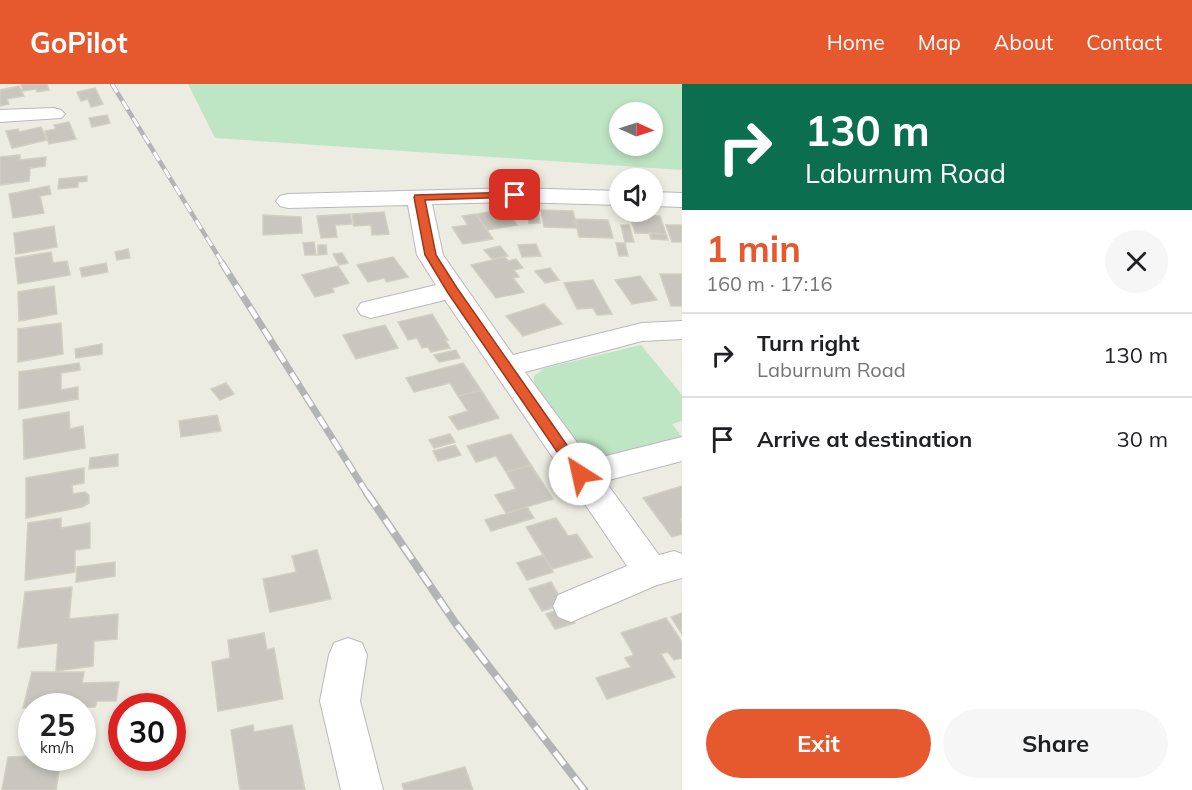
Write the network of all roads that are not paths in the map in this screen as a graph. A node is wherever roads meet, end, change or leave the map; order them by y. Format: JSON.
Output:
{"nodes":[{"id":1,"x":54,"y":114,"type":"dead end"},
{"id":2,"x":0,"y":116,"type":"edge"},
{"id":3,"x":419,"y":197,"type":"junction"},
{"id":4,"x":609,"y":198,"type":"edge"},
{"id":5,"x":663,"y":199,"type":"edge"},
{"id":6,"x":682,"y":200,"type":"edge"},
{"id":7,"x":288,"y":201,"type":"dead end"},
{"id":8,"x":452,"y":290,"type":"junction"},
{"id":9,"x":371,"y":309,"type":"dead end"},
{"id":10,"x":682,"y":330,"type":"edge"},
{"id":11,"x":505,"y":367,"type":"junction"},
{"id":12,"x":682,"y":449,"type":"edge"},
{"id":13,"x":580,"y":474,"type":"junction"},
{"id":14,"x":571,"y":606,"type":"dead end"},
{"id":15,"x":348,"y":655,"type":"dead end"},
{"id":16,"x":362,"y":790,"type":"edge"}],
"edges":[{"from":1,"to":2,"type":"street"},
{"from":3,"to":4,"type":"street"},
{"from":3,"to":7,"type":"street"},
{"from":3,"to":8,"type":"street"},
{"from":5,"to":6,"type":"street"},
{"from":8,"to":9,"type":"street"},
{"from":8,"to":11,"type":"street"},
{"from":10,"to":11,"type":"street"},
{"from":11,"to":13,"type":"street"},
{"from":12,"to":13,"type":"street"},
{"from":13,"to":14,"type":"street"},
{"from":15,"to":16,"type":"street"}]}
